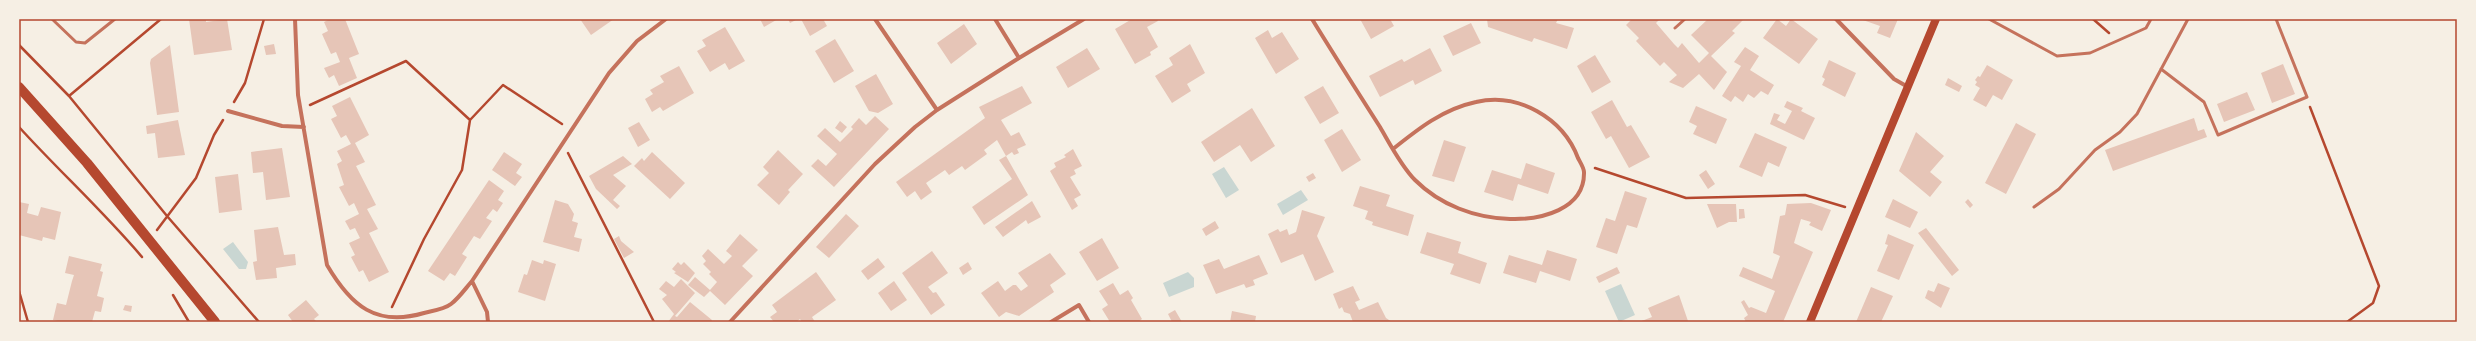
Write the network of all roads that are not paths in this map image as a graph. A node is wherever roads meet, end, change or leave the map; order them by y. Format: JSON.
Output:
{"nodes":[{"id":1,"x":52,"y":19,"type":"edge"},
{"id":2,"x":116,"y":19,"type":"edge"},
{"id":3,"x":295,"y":19,"type":"edge"},
{"id":4,"x":666,"y":19,"type":"edge"},
{"id":5,"x":875,"y":19,"type":"edge"},
{"id":6,"x":995,"y":19,"type":"edge"},
{"id":7,"x":1084,"y":19,"type":"edge"},
{"id":8,"x":1312,"y":19,"type":"edge"},
{"id":9,"x":1685,"y":19,"type":"edge"},
{"id":10,"x":1836,"y":19,"type":"edge"},
{"id":11,"x":1936,"y":19,"type":"edge"},
{"id":12,"x":1989,"y":19,"type":"edge"},
{"id":13,"x":2151,"y":19,"type":"edge"},
{"id":14,"x":2182,"y":19,"type":"edge"},
{"id":15,"x":2276,"y":19,"type":"edge"},
{"id":16,"x":2187,"y":21,"type":"edge"},
{"id":17,"x":1675,"y":28,"type":"dead end"},
{"id":18,"x":1019,"y":58,"type":"junction"},
{"id":19,"x":2161,"y":69,"type":"junction"},
{"id":20,"x":19,"y":87,"type":"edge"},
{"id":21,"x":1908,"y":87,"type":"junction"},
{"id":22,"x":937,"y":110,"type":"junction"},
{"id":23,"x":228,"y":111,"type":"road end"},
{"id":24,"x":304,"y":127,"type":"junction"},
{"id":25,"x":1393,"y":149,"type":"junction"},
{"id":26,"x":2034,"y":206,"type":"dead end"},
{"id":27,"x":472,"y":281,"type":"junction"},
{"id":28,"x":215,"y":322,"type":"edge"},
{"id":29,"x":488,"y":322,"type":"edge"},
{"id":30,"x":730,"y":322,"type":"edge"},
{"id":31,"x":1051,"y":322,"type":"edge"},
{"id":32,"x":1089,"y":322,"type":"edge"},
{"id":33,"x":1810,"y":322,"type":"edge"}],
"edges":[{"from":1,"to":2,"type":"lane"},
{"from":3,"to":24,"type":"street"},
{"from":4,"to":27,"type":"street"},
{"from":5,"to":22,"type":"street"},
{"from":6,"to":18,"type":"street"},
{"from":7,"to":18,"type":"street"},
{"from":8,"to":25,"type":"street"},
{"from":9,"to":17,"type":"lane"},
{"from":10,"to":21,"type":"street"},
{"from":11,"to":21,"type":"main road"},
{"from":12,"to":13,"type":"lane"},
{"from":14,"to":16,"type":"lane"},
{"from":15,"to":19,"type":"lane"},
{"from":16,"to":19,"type":"lane"},
{"from":18,"to":22,"type":"street"},
{"from":19,"to":26,"type":"lane"},
{"from":20,"to":28,"type":"main road"},
{"from":21,"to":33,"type":"main road"},
{"from":22,"to":30,"type":"street"},
{"from":23,"to":24,"type":"street"},
{"from":24,"to":27,"type":"street"},
{"from":25,"to":25,"type":"street"},
{"from":27,"to":29,"type":"street"},
{"from":31,"to":32,"type":"street"}]}
